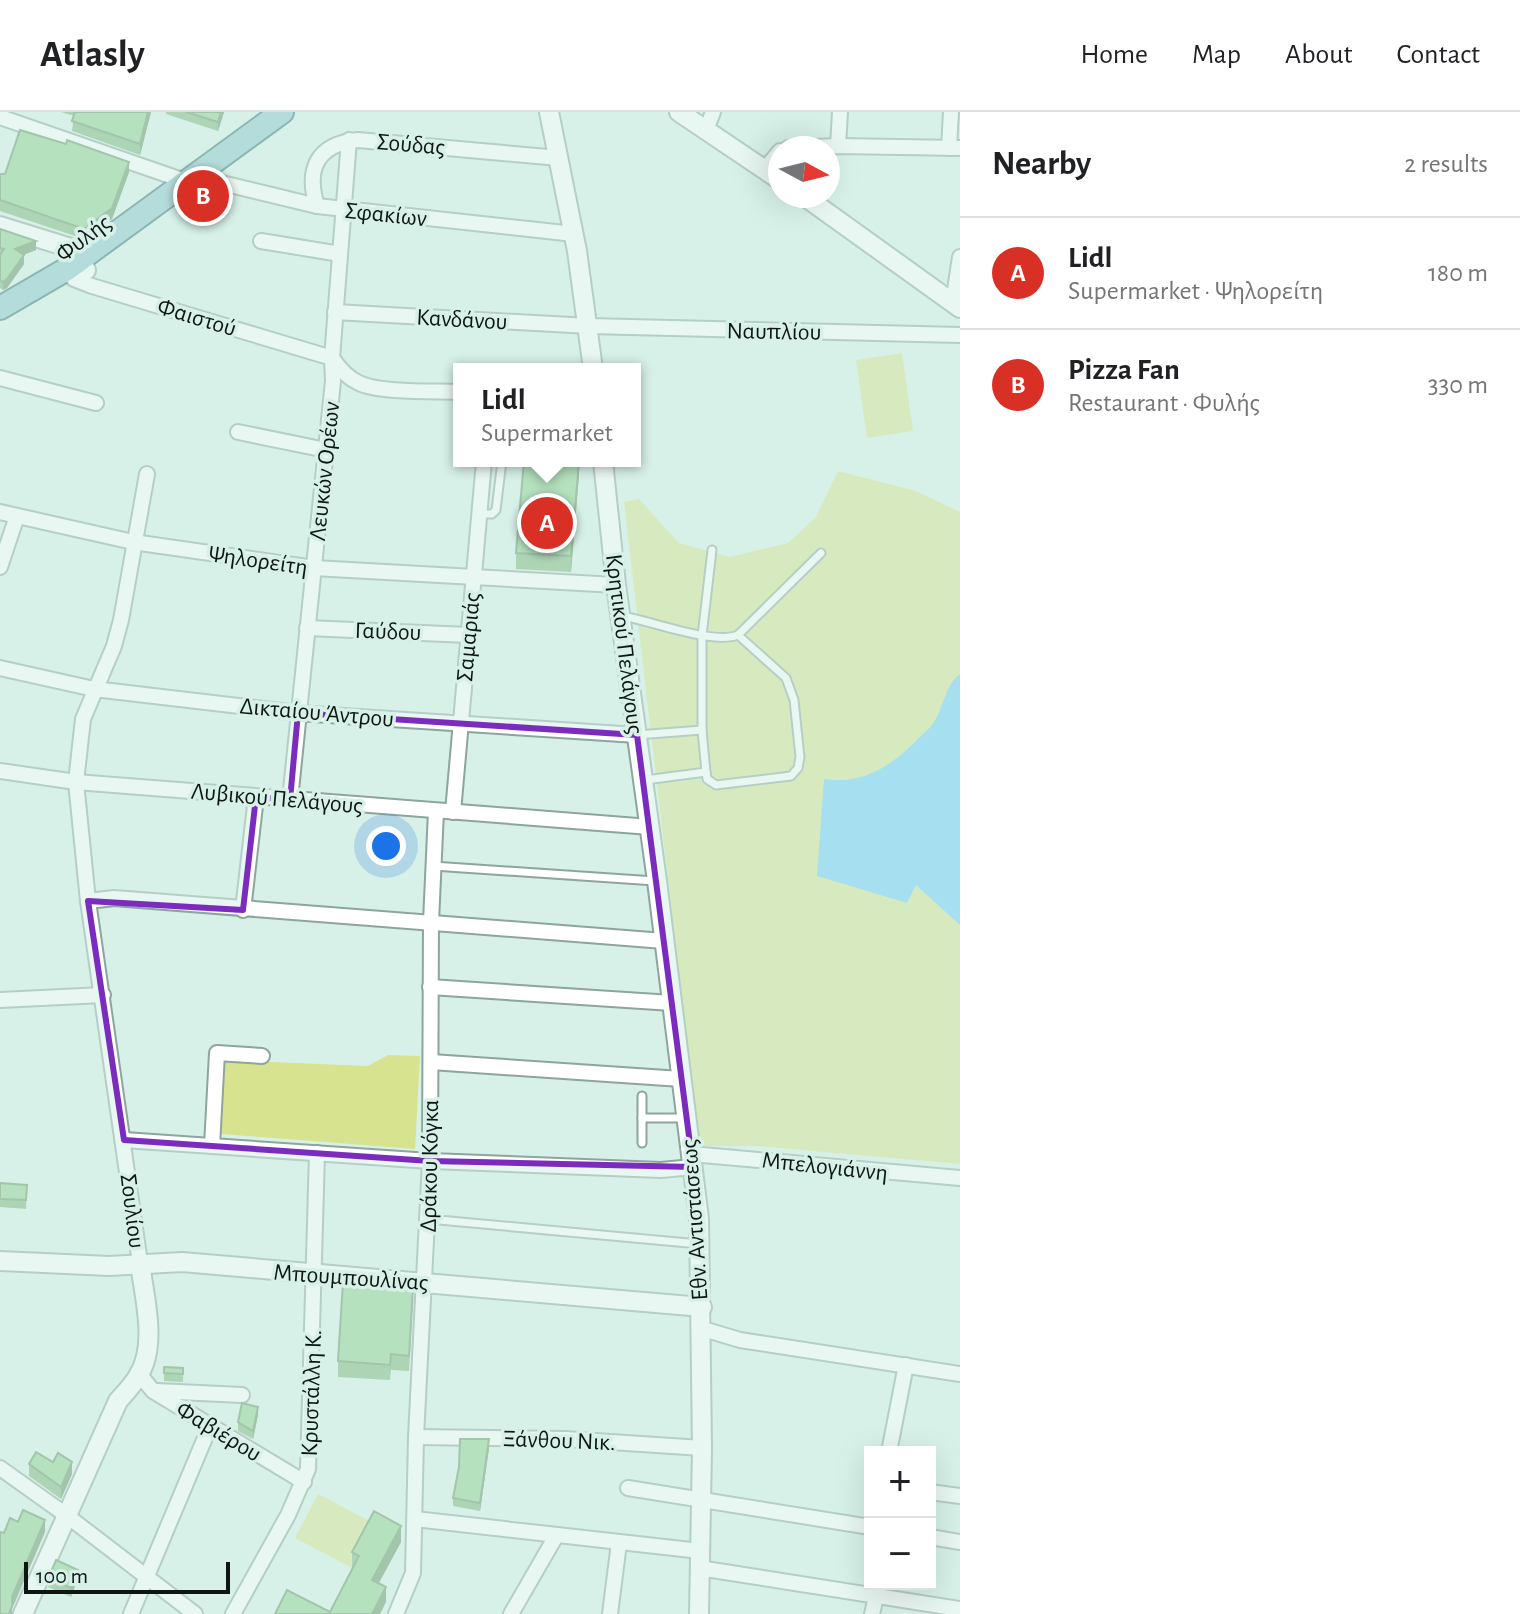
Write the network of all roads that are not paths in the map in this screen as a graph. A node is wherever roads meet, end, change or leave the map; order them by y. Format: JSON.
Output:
{"nodes":[{"id":1,"x":282,"y":112,"type":"edge"},
{"id":2,"x":549,"y":112,"type":"edge"},
{"id":3,"x":679,"y":112,"type":"edge"},
{"id":4,"x":713,"y":112,"type":"edge"},
{"id":5,"x":840,"y":112,"type":"edge"},
{"id":6,"x":951,"y":112,"type":"edge"},
{"id":7,"x":0,"y":117,"type":"edge"},
{"id":8,"x":706,"y":130,"type":"junction"},
{"id":9,"x":839,"y":136,"type":"edge"},
{"id":10,"x":349,"y":140,"type":"junction"},
{"id":11,"x":840,"y":146,"type":"edge"},
{"id":12,"x":954,"y":148,"type":"edge"},
{"id":13,"x":559,"y":158,"type":"junction"},
{"id":14,"x":768,"y":171,"type":"edge"},
{"id":15,"x":196,"y":176,"type":"junction"},
{"id":16,"x":317,"y":206,"type":"junction"},
{"id":17,"x":821,"y":208,"type":"edge"},
{"id":18,"x":344,"y":209,"type":"junction"},
{"id":19,"x":0,"y":226,"type":"edge"},
{"id":20,"x":574,"y":234,"type":"junction"},
{"id":21,"x":261,"y":241,"type":"dead end"},
{"id":22,"x":340,"y":254,"type":"junction"},
{"id":23,"x":960,"y":257,"type":"edge"},
{"id":24,"x":77,"y":269,"type":"junction"},
{"id":25,"x":957,"y":306,"type":"edge"},
{"id":26,"x":0,"y":308,"type":"edge"},
{"id":27,"x":335,"y":312,"type":"junction"},
{"id":28,"x":0,"y":321,"type":"edge"},
{"id":29,"x":589,"y":326,"type":"junction"},
{"id":30,"x":960,"y":335,"type":"edge"},
{"id":31,"x":332,"y":358,"type":"junction"},
{"id":32,"x":592,"y":363,"type":"edge"},
{"id":33,"x":0,"y":378,"type":"edge"},
{"id":34,"x":453,"y":392,"type":"edge"},
{"id":35,"x":96,"y":403,"type":"dead end"},
{"id":36,"x":238,"y":432,"type":"dead end"},
{"id":37,"x":326,"y":450,"type":"junction"},
{"id":38,"x":483,"y":467,"type":"edge"},
{"id":39,"x":501,"y":467,"type":"edge"},
{"id":40,"x":604,"y":467,"type":"edge"},
{"id":41,"x":147,"y":474,"type":"dead end"},
{"id":42,"x":0,"y":512,"type":"edge"},
{"id":43,"x":479,"y":514,"type":"junction"},
{"id":44,"x":17,"y":516,"type":"junction"},
{"id":45,"x":133,"y":542,"type":"junction"},
{"id":46,"x":712,"y":550,"type":"dead end"},
{"id":47,"x":821,"y":553,"type":"dead end"},
{"id":48,"x":0,"y":567,"type":"edge"},
{"id":49,"x":314,"y":568,"type":"junction"},
{"id":50,"x":474,"y":578,"type":"junction"},
{"id":51,"x":616,"y":585,"type":"junction"},
{"id":52,"x":620,"y":616,"type":"junction"},
{"id":53,"x":307,"y":628,"type":"junction"},
{"id":54,"x":468,"y":635,"type":"junction"},
{"id":55,"x":738,"y":635,"type":"junction"},
{"id":56,"x":702,"y":636,"type":"junction"},
{"id":57,"x":0,"y":668,"type":"edge"},
{"id":58,"x":94,"y":689,"type":"junction"},
{"id":59,"x":298,"y":713,"type":"junction"},
{"id":60,"x":461,"y":724,"type":"junction"},
{"id":61,"x":702,"y":730,"type":"junction"},
{"id":62,"x":637,"y":735,"type":"junction"},
{"id":63,"x":0,"y":771,"type":"edge"},
{"id":64,"x":706,"y":772,"type":"junction"},
{"id":65,"x":643,"y":781,"type":"junction"},
{"id":66,"x":76,"y":782,"type":"junction"},
{"id":67,"x":256,"y":797,"type":"junction"},
{"id":68,"x":290,"y":800,"type":"junction"},
{"id":69,"x":436,"y":811,"type":"junction"},
{"id":70,"x":453,"y":812,"type":"junction"},
{"id":71,"x":650,"y":827,"type":"junction"},
{"id":72,"x":433,"y":866,"type":"junction"},
{"id":73,"x":657,"y":881,"type":"junction"},
{"id":74,"x":88,"y":901,"type":"junction"},
{"id":75,"x":243,"y":910,"type":"junction"},
{"id":76,"x":431,"y":922,"type":"junction"},
{"id":77,"x":664,"y":941,"type":"junction"},
{"id":78,"x":430,"y":987,"type":"junction"},
{"id":79,"x":103,"y":995,"type":"junction"},
{"id":80,"x":0,"y":1000,"type":"edge"},
{"id":81,"x":672,"y":1003,"type":"junction"},
{"id":82,"x":262,"y":1056,"type":"dead end"},
{"id":83,"x":431,"y":1062,"type":"junction"},
{"id":84,"x":681,"y":1079,"type":"junction"},
{"id":85,"x":642,"y":1096,"type":"dead end"},
{"id":86,"x":642,"y":1118,"type":"junction"},
{"id":87,"x":686,"y":1118,"type":"junction"},
{"id":88,"x":124,"y":1140,"type":"junction"},
{"id":89,"x":642,"y":1143,"type":"dead end"},
{"id":90,"x":212,"y":1146,"type":"junction"},
{"id":91,"x":317,"y":1153,"type":"junction"},
{"id":92,"x":430,"y":1161,"type":"junction"},
{"id":93,"x":692,"y":1161,"type":"junction"},
{"id":94,"x":960,"y":1178,"type":"edge"},
{"id":95,"x":428,"y":1219,"type":"junction"},
{"id":96,"x":701,"y":1244,"type":"junction"},
{"id":97,"x":0,"y":1261,"type":"edge"},
{"id":98,"x":140,"y":1263,"type":"junction"},
{"id":99,"x":314,"y":1274,"type":"junction"},
{"id":100,"x":425,"y":1282,"type":"junction"},
{"id":101,"x":702,"y":1307,"type":"junction"},
{"id":102,"x":700,"y":1328,"type":"junction"},
{"id":103,"x":906,"y":1365,"type":"junction"},
{"id":104,"x":960,"y":1374,"type":"edge"},
{"id":105,"x":140,"y":1375,"type":"junction"},
{"id":106,"x":153,"y":1391,"type":"junction"},
{"id":107,"x":242,"y":1395,"type":"dead end"},
{"id":108,"x":210,"y":1426,"type":"junction"},
{"id":109,"x":416,"y":1437,"type":"junction"},
{"id":110,"x":890,"y":1446,"type":"edge"},
{"id":111,"x":702,"y":1448,"type":"junction"},
{"id":112,"x":0,"y":1468,"type":"edge"},
{"id":113,"x":304,"y":1482,"type":"junction"},
{"id":114,"x":628,"y":1488,"type":"dead end"},
{"id":115,"x":936,"y":1493,"type":"edge"},
{"id":116,"x":960,"y":1496,"type":"edge"},
{"id":117,"x":701,"y":1499,"type":"junction"},
{"id":118,"x":66,"y":1515,"type":"junction"},
{"id":119,"x":415,"y":1519,"type":"junction"},
{"id":120,"x":864,"y":1526,"type":"edge"},
{"id":121,"x":556,"y":1536,"type":"junction"},
{"id":122,"x":936,"y":1538,"type":"edge"},
{"id":123,"x":960,"y":1542,"type":"edge"},
{"id":124,"x":619,"y":1543,"type":"junction"},
{"id":125,"x":700,"y":1560,"type":"junction"},
{"id":126,"x":147,"y":1579,"type":"junction"},
{"id":127,"x":876,"y":1597,"type":"junction"},
{"id":128,"x":960,"y":1609,"type":"edge"},
{"id":129,"x":23,"y":1614,"type":"edge"},
{"id":130,"x":131,"y":1614,"type":"edge"},
{"id":131,"x":195,"y":1614,"type":"edge"},
{"id":132,"x":233,"y":1614,"type":"edge"},
{"id":133,"x":396,"y":1614,"type":"edge"},
{"id":134,"x":511,"y":1614,"type":"edge"},
{"id":135,"x":610,"y":1614,"type":"edge"},
{"id":136,"x":699,"y":1614,"type":"edge"},
{"id":137,"x":872,"y":1614,"type":"edge"}],
"edges":[{"from":1,"to":15,"type":"main road","name":"Φυλής"},
{"from":2,"to":13,"type":"street"},
{"from":3,"to":8,"type":"street"},
{"from":4,"to":8,"type":"street"},
{"from":5,"to":9,"type":"street"},
{"from":6,"to":12,"type":"street"},
{"from":7,"to":15,"type":"street","name":"Σφακίων"},
{"from":8,"to":14,"type":"street"},
{"from":10,"to":13,"type":"street","name":"Σούδας"},
{"from":10,"to":16,"type":"street","name":"Σούδας"},
{"from":10,"to":18,"type":"street","name":"Λευκών Ορέων"},
{"from":11,"to":12,"type":"street"},
{"from":13,"to":20,"type":"street"},
{"from":15,"to":16,"type":"street","name":"Σφακίων"},
{"from":15,"to":24,"type":"main road","name":"Φυλής"},
{"from":16,"to":18,"type":"street","name":"Σφακίων"},
{"from":17,"to":25,"type":"street"},
{"from":18,"to":20,"type":"street","name":"Σφακίων"},
{"from":18,"to":22,"type":"street","name":"Λευκών Ορέων"},
{"from":19,"to":24,"type":"street"},
{"from":20,"to":29,"type":"street"},
{"from":21,"to":22,"type":"street"},
{"from":22,"to":27,"type":"street","name":"Λευκών Ορέων"},
{"from":23,"to":25,"type":"street"},
{"from":24,"to":26,"type":"main road","name":"Φυλής"},
{"from":24,"to":28,"type":"main road","name":"Φυλής"},
{"from":24,"to":31,"type":"street","name":"Φαιστού"},
{"from":27,"to":29,"type":"street","name":"Κανδάνου"},
{"from":27,"to":31,"type":"street","name":"Λευκών Ορέων"},
{"from":29,"to":30,"type":"street","name":"Ναυπλίου"},
{"from":29,"to":32,"type":"street"},
{"from":31,"to":34,"type":"street"},
{"from":31,"to":37,"type":"street","name":"Λευκών Ορέων"},
{"from":33,"to":35,"type":"street"},
{"from":36,"to":37,"type":"street"},
{"from":37,"to":49,"type":"street","name":"Λευκών Ορέων"},
{"from":38,"to":43,"type":"street","name":"Σαμαριάς"},
{"from":39,"to":43,"type":"lane"},
{"from":40,"to":51,"type":"street","name":"Κρητικού Πελάγους"},
{"from":41,"to":45,"type":"street","name":"Σουλίου"},
{"from":42,"to":44,"type":"street","name":"Ψηλορείτη"},
{"from":43,"to":50,"type":"street","name":"Σαμαριάς"},
{"from":44,"to":45,"type":"street","name":"Ψηλορείτη"},
{"from":44,"to":48,"type":"street"},
{"from":45,"to":49,"type":"street","name":"Ψηλορείτη"},
{"from":45,"to":58,"type":"street","name":"Σουλίου"},
{"from":46,"to":56,"type":"lane"},
{"from":47,"to":55,"type":"lane"},
{"from":49,"to":50,"type":"street","name":"Ψηλορείτη"},
{"from":49,"to":53,"type":"street","name":"Λευκών Ορέων"},
{"from":50,"to":51,"type":"street","name":"Ψηλορείτη"},
{"from":50,"to":54,"type":"street","name":"Σαμαριάς"},
{"from":51,"to":52,"type":"street","name":"Κρητικού Πελάγους"},
{"from":52,"to":56,"type":"lane"},
{"from":52,"to":62,"type":"street","name":"Κρητικού Πελάγους"},
{"from":53,"to":54,"type":"street","name":"Γαύδου"},
{"from":53,"to":59,"type":"street","name":"Λευκών Ορέων"},
{"from":54,"to":60,"type":"street","name":"Σαμαριάς"},
{"from":55,"to":56,"type":"lane"},
{"from":55,"to":64,"type":"lane"},
{"from":56,"to":61,"type":"lane"},
{"from":57,"to":58,"type":"street","name":"Δικταίου Άντρου"},
{"from":58,"to":59,"type":"street","name":"Δικταίου Άντρου"},
{"from":58,"to":66,"type":"street","name":"Σουλίου"},
{"from":59,"to":60,"type":"street","name":"Δικταίου Άντρου"},
{"from":59,"to":68,"type":"street","name":"Λευκών Ορέων"},
{"from":60,"to":62,"type":"street","name":"Δικταίου Άντρου"},
{"from":60,"to":70,"type":"street","name":"Σαμαριάς"},
{"from":61,"to":62,"type":"lane"},
{"from":61,"to":64,"type":"lane"},
{"from":62,"to":65,"type":"street","name":"Κρητικού Πελάγους"},
{"from":63,"to":66,"type":"street","name":"Λυβικού Πελάγους"},
{"from":64,"to":65,"type":"lane"},
{"from":65,"to":71,"type":"street","name":"Κρητικού Πελάγους"},
{"from":66,"to":67,"type":"street","name":"Λυβικού Πελάγους"},
{"from":66,"to":74,"type":"street","name":"Σουλίου"},
{"from":67,"to":68,"type":"street","name":"Λυβικού Πελάγους"},
{"from":67,"to":75,"type":"street"},
{"from":68,"to":69,"type":"street","name":"Λυβικού Πελάγους"},
{"from":69,"to":70,"type":"street","name":"Λυβικού Πελάγους"},
{"from":69,"to":72,"type":"street","name":"Δράκου Κόγκα"},
{"from":70,"to":71,"type":"street","name":"Λυβικού Πελάγους"},
{"from":71,"to":73,"type":"street","name":"Εθν. Αντιστάσεως"},
{"from":72,"to":73,"type":"lane"},
{"from":72,"to":76,"type":"street","name":"Δράκου Κόγκα"},
{"from":73,"to":77,"type":"street","name":"Εθν. Αντιστάσεως"},
{"from":74,"to":75,"type":"street"},
{"from":74,"to":79,"type":"street","name":"Σουλίου"},
{"from":75,"to":76,"type":"street"},
{"from":76,"to":77,"type":"street"},
{"from":76,"to":78,"type":"street","name":"Δράκου Κόγκα"},
{"from":77,"to":81,"type":"street","name":"Εθν. Αντιστάσεως"},
{"from":78,"to":81,"type":"street"},
{"from":78,"to":83,"type":"street","name":"Δράκου Κόγκα"},
{"from":79,"to":80,"type":"street"},
{"from":79,"to":88,"type":"street","name":"Σουλίου"},
{"from":81,"to":84,"type":"street","name":"Εθν. Αντιστάσεως"},
{"from":82,"to":90,"type":"street"},
{"from":83,"to":84,"type":"street"},
{"from":83,"to":92,"type":"street","name":"Δράκου Κόγκα"},
{"from":84,"to":87,"type":"street","name":"Εθν. Αντιστάσεως"},
{"from":85,"to":86,"type":"lane"},
{"from":86,"to":87,"type":"lane"},
{"from":86,"to":89,"type":"lane"},
{"from":87,"to":93,"type":"street","name":"Εθν. Αντιστάσεως"},
{"from":88,"to":90,"type":"street","name":"Μπελογιάννη"},
{"from":88,"to":98,"type":"street","name":"Σουλίου"},
{"from":90,"to":91,"type":"street","name":"Μπελογιάννη"},
{"from":91,"to":92,"type":"street","name":"Μπελογιάννη"},
{"from":91,"to":99,"type":"street","name":"Κρυστάλλη Κ."},
{"from":92,"to":93,"type":"street","name":"Μπελογιάννη"},
{"from":92,"to":95,"type":"street","name":"Δράκου Κόγκα"},
{"from":93,"to":94,"type":"street","name":"Μπελογιάννη"},
{"from":93,"to":96,"type":"street","name":"Εθν. Αντιστάσεως"},
{"from":95,"to":96,"type":"lane"},
{"from":95,"to":100,"type":"street","name":"Δράκου Κόγκα"},
{"from":96,"to":101,"type":"street","name":"Εθν. Αντιστάσεως"},
{"from":97,"to":98,"type":"street","name":"Μπουμπουλίνας"},
{"from":98,"to":99,"type":"street","name":"Μπουμπουλίνας"},
{"from":98,"to":105,"type":"street","name":"Σουλίου"},
{"from":99,"to":100,"type":"street","name":"Μπουμπουλίνας"},
{"from":99,"to":113,"type":"street","name":"Κρυστάλλη Κ."},
{"from":100,"to":101,"type":"street","name":"Μπουμπουλίνας"},
{"from":100,"to":109,"type":"street","name":"Δράκου Κόγκα"},
{"from":101,"to":102,"type":"street","name":"Εθν. Αντιστάσεως"},
{"from":102,"to":103,"type":"street"},
{"from":102,"to":111,"type":"street","name":"Εθν. Αντιστάσεως"},
{"from":103,"to":104,"type":"street"},
{"from":103,"to":110,"type":"street"},
{"from":105,"to":106,"type":"street","name":"Φαβιέρου"},
{"from":105,"to":118,"type":"street","name":"Σουλίου"},
{"from":106,"to":107,"type":"street"},
{"from":106,"to":108,"type":"street","name":"Φαβιέρου"},
{"from":108,"to":113,"type":"street","name":"Φαβιέρου"},
{"from":108,"to":126,"type":"street"},
{"from":109,"to":111,"type":"street","name":"Ξάνθου Νικ."},
{"from":109,"to":119,"type":"street","name":"Δράκου Κόγκα"},
{"from":111,"to":117,"type":"street","name":"Εθν. Αντιστάσεως"},
{"from":112,"to":118,"type":"street"},
{"from":113,"to":132,"type":"street","name":"Κρυστάλλη Κ."},
{"from":114,"to":117,"type":"street"},
{"from":115,"to":116,"type":"street"},
{"from":117,"to":120,"type":"street"},
{"from":117,"to":125,"type":"street","name":"Εθν. Αντιστάσεως"},
{"from":118,"to":126,"type":"street"},
{"from":118,"to":129,"type":"street","name":"Σουλίου"},
{"from":119,"to":121,"type":"street"},
{"from":119,"to":133,"type":"street","name":"Δράκου Κόγκα"},
{"from":121,"to":124,"type":"street"},
{"from":121,"to":134,"type":"street"},
{"from":122,"to":123,"type":"street"},
{"from":124,"to":125,"type":"street"},
{"from":124,"to":135,"type":"street"},
{"from":125,"to":127,"type":"street"},
{"from":125,"to":136,"type":"street","name":"Εθν. Αντιστάσεως"},
{"from":126,"to":130,"type":"street"},
{"from":126,"to":131,"type":"street"},
{"from":127,"to":128,"type":"street"},
{"from":127,"to":137,"type":"street"}]}
